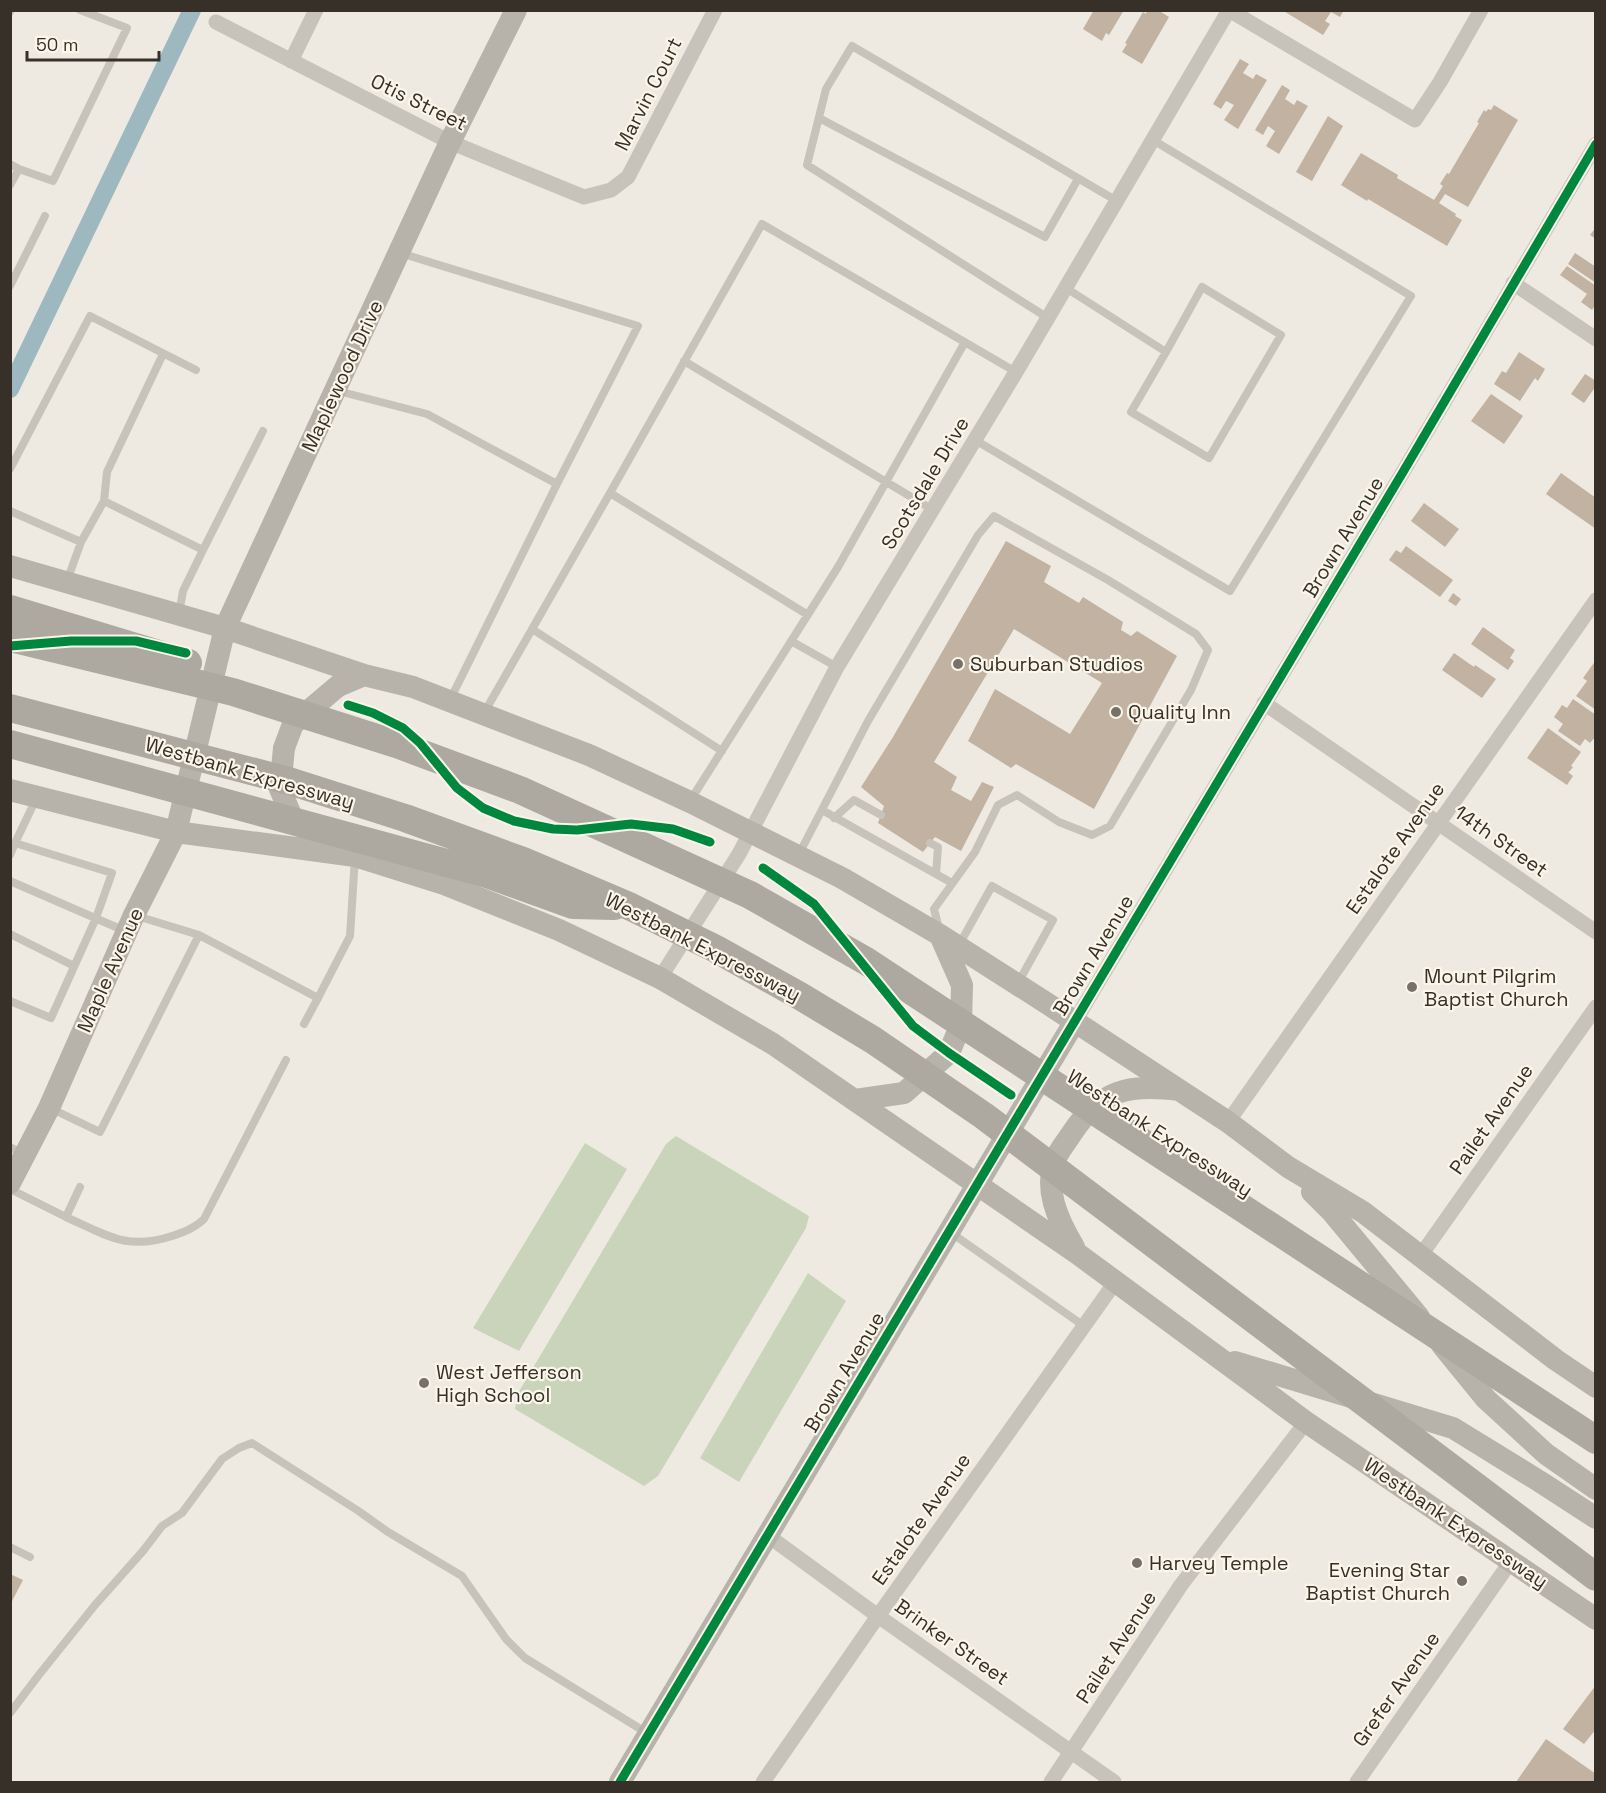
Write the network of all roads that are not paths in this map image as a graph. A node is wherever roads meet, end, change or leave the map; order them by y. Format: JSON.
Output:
{"nodes":[{"id":1,"x":80,"y":10,"type":"edge"},
{"id":2,"x":316,"y":10,"type":"edge"},
{"id":3,"x":516,"y":10,"type":"edge"},
{"id":4,"x":714,"y":10,"type":"edge"},
{"id":5,"x":1229,"y":10,"type":"edge"},
{"id":6,"x":1481,"y":10,"type":"edge"},
{"id":7,"x":216,"y":22,"type":"dead end"},
{"id":8,"x":291,"y":61,"type":"junction"},
{"id":9,"x":819,"y":118,"type":"junction"},
{"id":10,"x":1153,"y":140,"type":"junction"},
{"id":11,"x":450,"y":142,"type":"junction"},
{"id":12,"x":1596,"y":144,"type":"edge"},
{"id":13,"x":10,"y":164,"type":"edge"},
{"id":14,"x":19,"y":169,"type":"junction"},
{"id":15,"x":1078,"y":178,"type":"junction"},
{"id":16,"x":10,"y":185,"type":"edge"},
{"id":17,"x":611,"y":190,"type":"joint"},
{"id":18,"x":1116,"y":201,"type":"junction"},
{"id":19,"x":45,"y":216,"type":"dead end"},
{"id":20,"x":399,"y":253,"type":"junction"},
{"id":21,"x":1513,"y":283,"type":"junction"},
{"id":22,"x":10,"y":286,"type":"edge"},
{"id":23,"x":1066,"y":288,"type":"junction"},
{"id":24,"x":1048,"y":318,"type":"junction"},
{"id":25,"x":1596,"y":339,"type":"edge"},
{"id":26,"x":965,"y":342,"type":"junction"},
{"id":27,"x":1166,"y":352,"type":"junction"},
{"id":28,"x":164,"y":354,"type":"junction"},
{"id":29,"x":684,"y":361,"type":"junction"},
{"id":30,"x":196,"y":370,"type":"dead end"},
{"id":31,"x":1016,"y":372,"type":"junction"},
{"id":32,"x":336,"y":390,"type":"junction"},
{"id":33,"x":263,"y":431,"type":"dead end"},
{"id":34,"x":975,"y":440,"type":"junction"},
{"id":35,"x":10,"y":469,"type":"edge"},
{"id":36,"x":886,"y":482,"type":"junction"},
{"id":37,"x":557,"y":484,"type":"junction"},
{"id":38,"x":610,"y":493,"type":"junction"},
{"id":39,"x":104,"y":501,"type":"junction"},
{"id":40,"x":933,"y":510,"type":"junction"},
{"id":41,"x":10,"y":511,"type":"edge"},
{"id":42,"x":81,"y":542,"type":"junction"},
{"id":43,"x":203,"y":550,"type":"junction"},
{"id":44,"x":10,"y":566,"type":"edge"},
{"id":45,"x":67,"y":583,"type":"junction"},
{"id":46,"x":1596,"y":600,"type":"edge"},
{"id":47,"x":10,"y":609,"type":"edge"},
{"id":48,"x":179,"y":615,"type":"junction"},
{"id":49,"x":808,"y":615,"type":"junction"},
{"id":50,"x":225,"y":628,"type":"junction"},
{"id":51,"x":532,"y":629,"type":"junction"},
{"id":52,"x":10,"y":638,"type":"edge"},
{"id":53,"x":791,"y":640,"type":"junction"},
{"id":54,"x":837,"y":667,"type":"junction"},
{"id":55,"x":364,"y":675,"type":"junction"},
{"id":56,"x":449,"y":701,"type":"junction"},
{"id":57,"x":1264,"y":703,"type":"junction"},
{"id":58,"x":10,"y":708,"type":"edge"},
{"id":59,"x":483,"y":714,"type":"junction"},
{"id":60,"x":10,"y":744,"type":"edge"},
{"id":61,"x":399,"y":745,"type":"junction"},
{"id":62,"x":722,"y":751,"type":"junction"},
{"id":63,"x":195,"y":752,"type":"joint"},
{"id":64,"x":10,"y":790,"type":"edge"},
{"id":65,"x":38,"y":796,"type":"junction"},
{"id":66,"x":690,"y":802,"type":"junction"},
{"id":67,"x":822,"y":810,"type":"junction"},
{"id":68,"x":881,"y":815,"type":"dead end"},
{"id":69,"x":834,"y":818,"type":"junction"},
{"id":70,"x":1438,"y":823,"type":"junction"},
{"id":71,"x":176,"y":832,"type":"junction"},
{"id":72,"x":750,"y":832,"type":"junction"},
{"id":73,"x":15,"y":843,"type":"junction"},
{"id":74,"x":930,"y":843,"type":"dead end"},
{"id":75,"x":327,"y":852,"type":"junction"},
{"id":76,"x":10,"y":855,"type":"edge"},
{"id":77,"x":798,"y":855,"type":"junction"},
{"id":78,"x":355,"y":856,"type":"junction"},
{"id":79,"x":936,"y":874,"type":"junction"},
{"id":80,"x":10,"y":881,"type":"edge"},
{"id":81,"x":952,"y":884,"type":"junction"},
{"id":82,"x":631,"y":907,"type":"junction"},
{"id":83,"x":96,"y":918,"type":"junction"},
{"id":84,"x":130,"y":924,"type":"junction"},
{"id":85,"x":1596,"y":932,"type":"edge"},
{"id":86,"x":10,"y":934,"type":"edge"},
{"id":87,"x":199,"y":935,"type":"junction"},
{"id":88,"x":949,"y":941,"type":"junction"},
{"id":89,"x":74,"y":966,"type":"junction"},
{"id":90,"x":660,"y":978,"type":"junction"},
{"id":91,"x":1017,"y":984,"type":"junction"},
{"id":92,"x":318,"y":998,"type":"junction"},
{"id":93,"x":10,"y":1001,"type":"edge"},
{"id":94,"x":1596,"y":1007,"type":"edge"},
{"id":95,"x":1075,"y":1021,"type":"junction"},
{"id":96,"x":304,"y":1024,"type":"dead end"},
{"id":97,"x":286,"y":1060,"type":"dead end"},
{"id":98,"x":1181,"y":1090,"type":"junction"},
{"id":99,"x":855,"y":1100,"type":"junction"},
{"id":100,"x":49,"y":1108,"type":"junction"},
{"id":101,"x":1228,"y":1122,"type":"junction"},
{"id":102,"x":18,"y":1151,"type":"edge"},
{"id":103,"x":1288,"y":1167,"type":"junction"},
{"id":104,"x":10,"y":1183,"type":"edge"},
{"id":105,"x":977,"y":1186,"type":"junction"},
{"id":106,"x":80,"y":1187,"type":"dead end"},
{"id":107,"x":10,"y":1189,"type":"edge"},
{"id":108,"x":66,"y":1217,"type":"junction"},
{"id":109,"x":949,"y":1231,"type":"junction"},
{"id":110,"x":1078,"y":1254,"type":"junction"},
{"id":111,"x":1420,"y":1255,"type":"junction"},
{"id":112,"x":1116,"y":1281,"type":"junction"},
{"id":113,"x":1084,"y":1326,"type":"junction"},
{"id":114,"x":1219,"y":1357,"type":"junction"},
{"id":115,"x":1596,"y":1387,"type":"edge"},
{"id":116,"x":1306,"y":1422,"type":"junction"},
{"id":117,"x":1596,"y":1440,"type":"edge"},
{"id":118,"x":1596,"y":1489,"type":"edge"},
{"id":119,"x":1596,"y":1518,"type":"edge"},
{"id":120,"x":767,"y":1535,"type":"junction"},
{"id":121,"x":10,"y":1547,"type":"edge"},
{"id":122,"x":30,"y":1557,"type":"dead end"},
{"id":123,"x":1511,"y":1561,"type":"junction"},
{"id":124,"x":1596,"y":1577,"type":"edge"},
{"id":125,"x":878,"y":1616,"type":"junction"},
{"id":126,"x":1596,"y":1619,"type":"edge"},
{"id":127,"x":10,"y":1713,"type":"edge"},
{"id":128,"x":648,"y":1734,"type":"junction"},
{"id":129,"x":1072,"y":1753,"type":"junction"},
{"id":130,"x":620,"y":1782,"type":"edge"},
{"id":131,"x":763,"y":1782,"type":"edge"},
{"id":132,"x":1051,"y":1782,"type":"edge"},
{"id":133,"x":1114,"y":1782,"type":"edge"},
{"id":134,"x":1357,"y":1782,"type":"edge"}],
"edges":[{"from":1,"to":14,"type":"lane"},
{"from":2,"to":8,"type":"street"},
{"from":3,"to":11,"type":"main road","name":"Maplewood Drive"},
{"from":4,"to":17,"type":"street","name":"Marvin Court"},
{"from":5,"to":6,"type":"street"},
{"from":5,"to":10,"type":"street","name":"Scotsdale Drive"},
{"from":7,"to":8,"type":"street","name":"Otis Street"},
{"from":8,"to":11,"type":"street","name":"Otis Street"},
{"from":9,"to":15,"type":"lane"},
{"from":9,"to":15,"type":"lane"},
{"from":9,"to":24,"type":"lane"},
{"from":10,"to":18,"type":"street","name":"Scotsdale Drive"},
{"from":10,"to":34,"type":"lane"},
{"from":11,"to":17,"type":"street","name":"Otis Street"},
{"from":11,"to":20,"type":"main road","name":"Maplewood Drive"},
{"from":12,"to":21,"type":"street","name":"Brown Avenue"},
{"from":13,"to":14,"type":"lane"},
{"from":14,"to":16,"type":"lane"},
{"from":15,"to":18,"type":"lane"},
{"from":18,"to":23,"type":"street","name":"Scotsdale Drive"},
{"from":19,"to":22,"type":"lane"},
{"from":20,"to":32,"type":"main road","name":"Maplewood Drive"},
{"from":20,"to":37,"type":"lane"},
{"from":21,"to":25,"type":"street"},
{"from":21,"to":57,"type":"street","name":"Brown Avenue"},
{"from":23,"to":24,"type":"street","name":"Scotsdale Drive"},
{"from":23,"to":27,"type":"lane"},
{"from":24,"to":31,"type":"street","name":"Scotsdale Drive"},
{"from":26,"to":29,"type":"lane"},
{"from":26,"to":31,"type":"lane"},
{"from":26,"to":36,"type":"lane"},
{"from":27,"to":27,"type":"lane"},
{"from":28,"to":30,"type":"lane"},
{"from":28,"to":35,"type":"lane"},
{"from":28,"to":39,"type":"lane"},
{"from":29,"to":36,"type":"lane"},
{"from":29,"to":38,"type":"lane"},
{"from":31,"to":34,"type":"street","name":"Scotsdale Drive"},
{"from":32,"to":37,"type":"lane"},
{"from":32,"to":50,"type":"main road","name":"Maplewood Drive"},
{"from":33,"to":43,"type":"lane"},
{"from":34,"to":40,"type":"street","name":"Scotsdale Drive"},
{"from":36,"to":40,"type":"lane"},
{"from":36,"to":49,"type":"lane"},
{"from":37,"to":56,"type":"lane"},
{"from":38,"to":49,"type":"lane"},
{"from":38,"to":51,"type":"lane"},
{"from":39,"to":42,"type":"lane"},
{"from":39,"to":43,"type":"lane"},
{"from":40,"to":54,"type":"street","name":"Scotsdale Drive"},
{"from":41,"to":42,"type":"lane"},
{"from":42,"to":45,"type":"lane"},
{"from":43,"to":48,"type":"lane"},
{"from":44,"to":45,"type":"main road"},
{"from":45,"to":48,"type":"main road"},
{"from":46,"to":70,"type":"street","name":"Estalote Avenue"},
{"from":47,"to":61,"type":"highway"},
{"from":48,"to":50,"type":"main road"},
{"from":49,"to":53,"type":"lane"},
{"from":50,"to":55,"type":"main road"},
{"from":50,"to":63,"type":"main road","name":"Maplewood Drive"},
{"from":51,"to":59,"type":"lane"},
{"from":51,"to":62,"type":"lane"},
{"from":52,"to":61,"type":"highway","name":"Westbank Expressway"},
{"from":53,"to":54,"type":"lane"},
{"from":53,"to":62,"type":"lane"},
{"from":54,"to":72,"type":"street","name":"Scotsdale Drive"},
{"from":55,"to":56,"type":"main road"},
{"from":55,"to":75,"type":"main road"},
{"from":56,"to":59,"type":"main road"},
{"from":57,"to":70,"type":"street","name":"14th Street"},
{"from":57,"to":95,"type":"street","name":"Brown Avenue"},
{"from":58,"to":82,"type":"highway","name":"Westbank Expressway"},
{"from":59,"to":66,"type":"main road"},
{"from":60,"to":82,"type":"highway"},
{"from":61,"to":117,"type":"highway","name":"Westbank Expressway"},
{"from":62,"to":66,"type":"lane"},
{"from":63,"to":71,"type":"main road","name":"Maple Avenue"},
{"from":64,"to":65,"type":"main road","name":"Westbank Expressway"},
{"from":65,"to":71,"type":"main road","name":"Westbank Expressway"},
{"from":65,"to":73,"type":"lane"},
{"from":66,"to":72,"type":"main road"},
{"from":67,"to":69,"type":"lane"},
{"from":67,"to":77,"type":"lane"},
{"from":67,"to":81,"type":"lane"},
{"from":68,"to":69,"type":"lane"},
{"from":69,"to":79,"type":"lane"},
{"from":70,"to":85,"type":"street","name":"14th Street"},
{"from":70,"to":101,"type":"street","name":"Estalote Avenue"},
{"from":71,"to":75,"type":"main road","name":"Westbank Expressway"},
{"from":71,"to":84,"type":"main road","name":"Maple Avenue"},
{"from":72,"to":77,"type":"main road"},
{"from":72,"to":90,"type":"street","name":"Scotsdale Drive"},
{"from":73,"to":76,"type":"lane"},
{"from":73,"to":83,"type":"lane"},
{"from":74,"to":79,"type":"lane"},
{"from":75,"to":78,"type":"main road","name":"Westbank Expressway"},
{"from":77,"to":88,"type":"main road"},
{"from":78,"to":90,"type":"main road","name":"Westbank Expressway"},
{"from":78,"to":92,"type":"lane"},
{"from":79,"to":81,"type":"lane"},
{"from":80,"to":83,"type":"lane"},
{"from":81,"to":88,"type":"lane"},
{"from":82,"to":124,"type":"highway","name":"Westbank Expressway"},
{"from":83,"to":84,"type":"lane"},
{"from":83,"to":89,"type":"lane"},
{"from":84,"to":87,"type":"lane"},
{"from":84,"to":100,"type":"main road","name":"Maple Avenue"},
{"from":86,"to":89,"type":"lane"},
{"from":87,"to":92,"type":"lane"},
{"from":87,"to":100,"type":"lane"},
{"from":88,"to":91,"type":"main road"},
{"from":88,"to":91,"type":"lane"},
{"from":88,"to":99,"type":"main road"},
{"from":89,"to":93,"type":"lane"},
{"from":90,"to":99,"type":"main road","name":"Westbank Expressway"},
{"from":91,"to":95,"type":"main road"},
{"from":92,"to":96,"type":"lane"},
{"from":94,"to":111,"type":"street","name":"Pailet Avenue"},
{"from":95,"to":98,"type":"main road"},
{"from":95,"to":105,"type":"main road","name":"Brown Avenue"},
{"from":97,"to":108,"type":"lane"},
{"from":98,"to":101,"type":"main road"},
{"from":98,"to":110,"type":"main road"},
{"from":99,"to":105,"type":"main road","name":"Westbank Expressway"},
{"from":100,"to":102,"type":"main road","name":"Maple Avenue"},
{"from":101,"to":103,"type":"main road"},
{"from":102,"to":104,"type":"main road","name":"Maple Avenue"},
{"from":103,"to":111,"type":"main road"},
{"from":103,"to":118,"type":"main road"},
{"from":105,"to":109,"type":"main road","name":"Brown Avenue"},
{"from":105,"to":110,"type":"main road","name":"Westbank Expressway"},
{"from":106,"to":108,"type":"lane"},
{"from":107,"to":108,"type":"lane"},
{"from":109,"to":113,"type":"lane"},
{"from":109,"to":120,"type":"main road","name":"Brown Avenue"},
{"from":110,"to":112,"type":"main road","name":"Westbank Expressway"},
{"from":111,"to":115,"type":"main road"},
{"from":112,"to":113,"type":"street","name":"Estalote Avenue"},
{"from":112,"to":114,"type":"main road","name":"Westbank Expressway"},
{"from":113,"to":125,"type":"street","name":"Estalote Avenue"},
{"from":114,"to":116,"type":"main road","name":"Westbank Expressway"},
{"from":114,"to":119,"type":"main road"},
{"from":116,"to":123,"type":"main road","name":"Westbank Expressway"},
{"from":116,"to":129,"type":"street","name":"Pailet Avenue"},
{"from":120,"to":125,"type":"street","name":"Brinker Street"},
{"from":120,"to":128,"type":"main road","name":"Brown Avenue"},
{"from":121,"to":122,"type":"lane"},
{"from":123,"to":126,"type":"main road","name":"Westbank Expressway"},
{"from":123,"to":134,"type":"street","name":"Grefer Avenue"},
{"from":125,"to":129,"type":"street","name":"Brinker Street"},
{"from":125,"to":131,"type":"street","name":"Estalote Avenue"},
{"from":127,"to":128,"type":"lane"},
{"from":128,"to":130,"type":"main road","name":"Brown Avenue"},
{"from":129,"to":132,"type":"street","name":"Pailet Avenue"},
{"from":129,"to":133,"type":"street","name":"Brinker Street"}]}
